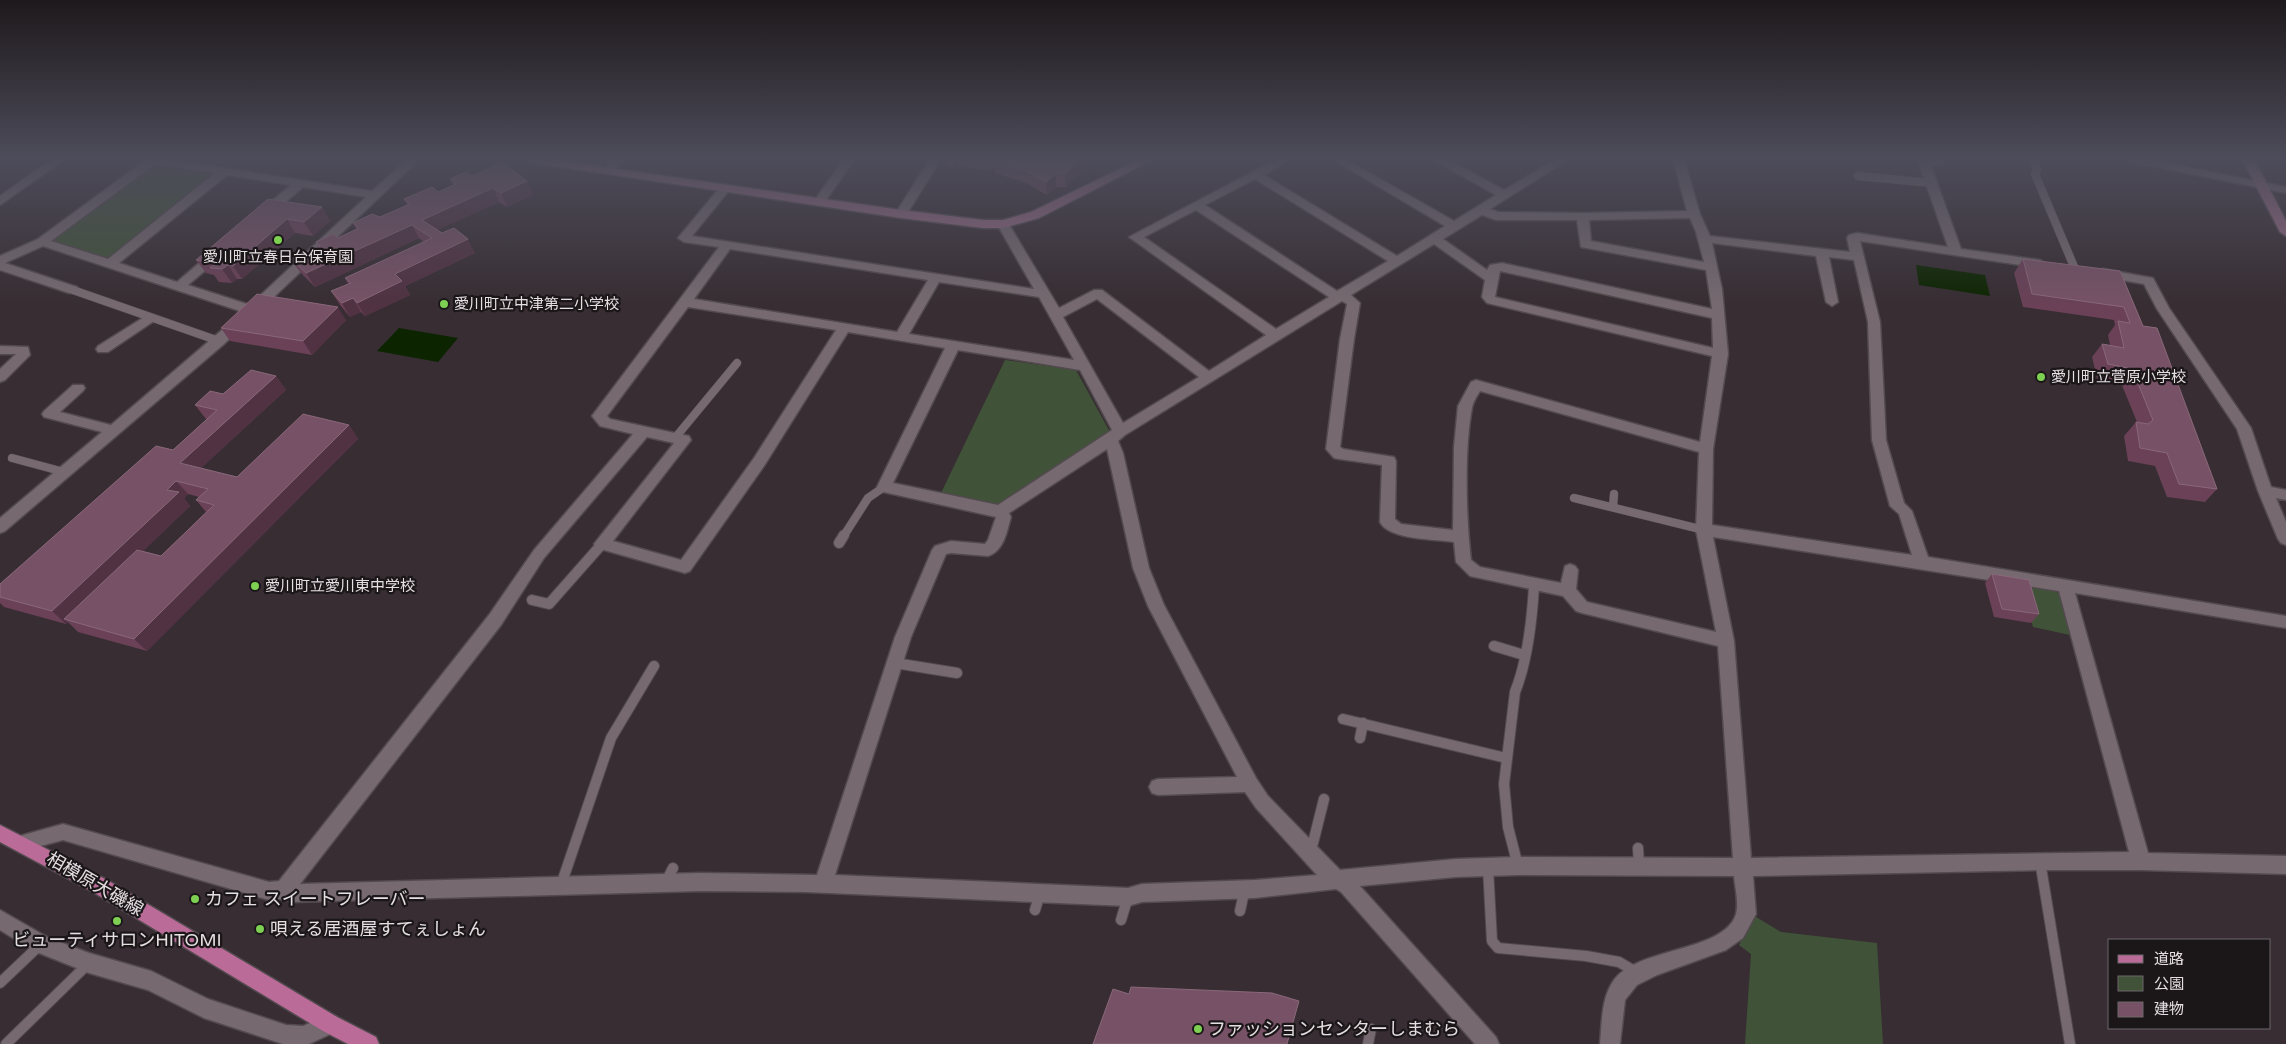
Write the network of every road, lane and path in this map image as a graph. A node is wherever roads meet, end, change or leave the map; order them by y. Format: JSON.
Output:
{"nodes":[{"id":1,"x":88,"y":208,"type":"edge"},
{"id":2,"x":180,"y":208,"type":"edge"},
{"id":3,"x":271,"y":208,"type":"edge"},
{"id":4,"x":361,"y":208,"type":"edge"},
{"id":5,"x":709,"y":208,"type":"edge"},
{"id":6,"x":862,"y":208,"type":"edge"},
{"id":7,"x":905,"y":208,"type":"edge"},
{"id":8,"x":1050,"y":208,"type":"edge"},
{"id":9,"x":1191,"y":208,"type":"edge"},
{"id":10,"x":1200,"y":208,"type":"edge"},
{"id":11,"x":1311,"y":208,"type":"edge"},
{"id":12,"x":1421,"y":208,"type":"edge"},
{"id":13,"x":1484,"y":208,"type":"edge"},
{"id":14,"x":1692,"y":208,"type":"edge"},
{"id":15,"x":1941,"y":208,"type":"edge"},
{"id":16,"x":2053,"y":208,"type":"edge"},
{"id":17,"x":2273,"y":208,"type":"edge"},
{"id":18,"x":1481,"y":210,"type":"junction"},
{"id":19,"x":901,"y":214,"type":"junction"},
{"id":20,"x":1694,"y":214,"type":"junction"},
{"id":21,"x":1583,"y":218,"type":"junction"},
{"id":22,"x":254,"y":222,"type":"edge"},
{"id":23,"x":1003,"y":224,"type":"junction"},
{"id":24,"x":1453,"y":226,"type":"junction"},
{"id":25,"x":2286,"y":232,"type":"edge"},
{"id":26,"x":1434,"y":238,"type":"junction"},
{"id":27,"x":1705,"y":239,"type":"junction"},
{"id":28,"x":42,"y":242,"type":"junction"},
{"id":29,"x":726,"y":246,"type":"junction"},
{"id":30,"x":224,"y":248,"type":"edge"},
{"id":31,"x":1956,"y":252,"type":"junction"},
{"id":32,"x":1822,"y":253,"type":"junction"},
{"id":33,"x":1859,"y":257,"type":"junction"},
{"id":34,"x":1397,"y":260,"type":"junction"},
{"id":35,"x":0,"y":261,"type":"edge"},
{"id":36,"x":110,"y":264,"type":"junction"},
{"id":37,"x":0,"y":266,"type":"edge"},
{"id":38,"x":1711,"y":266,"type":"junction"},
{"id":39,"x":2085,"y":270,"type":"junction"},
{"id":40,"x":935,"y":278,"type":"junction"},
{"id":41,"x":1491,"y":278,"type":"junction"},
{"id":42,"x":178,"y":286,"type":"junction"},
{"id":43,"x":73,"y":290,"type":"joint"},
{"id":44,"x":1043,"y":294,"type":"junction"},
{"id":45,"x":1339,"y":296,"type":"junction"},
{"id":46,"x":685,"y":302,"type":"junction"},
{"id":47,"x":1832,"y":302,"type":"dead end"},
{"id":48,"x":251,"y":310,"type":"junction"},
{"id":49,"x":1056,"y":314,"type":"junction"},
{"id":50,"x":1718,"y":315,"type":"junction"},
{"id":51,"x":149,"y":318,"type":"junction"},
{"id":52,"x":844,"y":328,"type":"junction"},
{"id":53,"x":1274,"y":335,"type":"junction"},
{"id":54,"x":902,"y":337,"type":"junction"},
{"id":55,"x":220,"y":341,"type":"junction"},
{"id":56,"x":953,"y":346,"type":"junction"},
{"id":57,"x":103,"y":349,"type":"dead end"},
{"id":58,"x":0,"y":350,"type":"edge"},
{"id":59,"x":1721,"y":354,"type":"junction"},
{"id":60,"x":737,"y":363,"type":"dead end"},
{"id":61,"x":1084,"y":366,"type":"junction"},
{"id":62,"x":728,"y":374,"type":"junction"},
{"id":63,"x":738,"y":376,"type":"dead end"},
{"id":64,"x":0,"y":377,"type":"edge"},
{"id":65,"x":1208,"y":377,"type":"junction"},
{"id":66,"x":66,"y":393,"type":"dead end"},
{"id":67,"x":113,"y":430,"type":"junction"},
{"id":68,"x":643,"y":432,"type":"junction"},
{"id":69,"x":1115,"y":436,"type":"junction"},
{"id":70,"x":674,"y":438,"type":"junction"},
{"id":71,"x":1706,"y":449,"type":"junction"},
{"id":72,"x":12,"y":458,"type":"dead end"},
{"id":73,"x":64,"y":472,"type":"junction"},
{"id":74,"x":884,"y":488,"type":"junction"},
{"id":75,"x":2265,"y":491,"type":"junction"},
{"id":76,"x":1614,"y":494,"type":"dead end"},
{"id":77,"x":2286,"y":495,"type":"edge"},
{"id":78,"x":1574,"y":498,"type":"dead end"},
{"id":79,"x":1612,"y":507,"type":"junction"},
{"id":80,"x":1000,"y":511,"type":"junction"},
{"id":81,"x":0,"y":527,"type":"edge"},
{"id":82,"x":1704,"y":530,"type":"junction"},
{"id":83,"x":1461,"y":537,"type":"junction"},
{"id":84,"x":2286,"y":539,"type":"edge"},
{"id":85,"x":839,"y":543,"type":"dead end"},
{"id":86,"x":602,"y":544,"type":"junction"},
{"id":87,"x":1922,"y":562,"type":"junction"},
{"id":88,"x":1570,"y":570,"type":"dead end"},
{"id":89,"x":2065,"y":585,"type":"junction"},
{"id":90,"x":1534,"y":586,"type":"junction"},
{"id":91,"x":1568,"y":592,"type":"junction"},
{"id":92,"x":532,"y":600,"type":"dead end"},
{"id":93,"x":2286,"y":622,"type":"edge"},
{"id":94,"x":1726,"y":641,"type":"junction"},
{"id":95,"x":1494,"y":646,"type":"dead end"},
{"id":96,"x":1524,"y":655,"type":"junction"},
{"id":97,"x":895,"y":663,"type":"junction"},
{"id":98,"x":654,"y":666,"type":"dead end"},
{"id":99,"x":957,"y":673,"type":"dead end"},
{"id":100,"x":1343,"y":719,"type":"dead end"},
{"id":101,"x":1364,"y":723,"type":"junction"},
{"id":102,"x":1360,"y":738,"type":"dead end"},
{"id":103,"x":1506,"y":758,"type":"junction"},
{"id":104,"x":1250,"y":784,"type":"junction"},
{"id":105,"x":1158,"y":787,"type":"dead end"},
{"id":106,"x":1324,"y":798,"type":"dead end"},
{"id":107,"x":0,"y":833,"type":"edge"},
{"id":108,"x":22,"y":843,"type":"junction"},
{"id":109,"x":1638,"y":848,"type":"dead end"},
{"id":110,"x":1307,"y":849,"type":"junction"},
{"id":111,"x":2040,"y":861,"type":"junction"},
{"id":112,"x":2141,"y":861,"type":"junction"},
{"id":113,"x":1518,"y":866,"type":"junction"},
{"id":114,"x":1639,"y":866,"type":"junction"},
{"id":115,"x":1744,"y":866,"type":"junction"},
{"id":116,"x":1488,"y":868,"type":"junction"},
{"id":117,"x":2285,"y":870,"type":"edge"},
{"id":118,"x":1340,"y":879,"type":"junction"},
{"id":119,"x":561,"y":885,"type":"junction"},
{"id":120,"x":823,"y":885,"type":"junction"},
{"id":121,"x":1245,"y":888,"type":"junction"},
{"id":122,"x":284,"y":890,"type":"junction"},
{"id":123,"x":1128,"y":897,"type":"junction"},
{"id":124,"x":1240,"y":911,"type":"dead end"},
{"id":125,"x":0,"y":919,"type":"edge"},
{"id":126,"x":1121,"y":920,"type":"dead end"},
{"id":127,"x":41,"y":944,"type":"junction"},
{"id":128,"x":89,"y":963,"type":"junction"},
{"id":129,"x":1636,"y":972,"type":"junction"},
{"id":130,"x":0,"y":983,"type":"edge"},
{"id":131,"x":330,"y":1024,"type":"junction"},
{"id":132,"x":1371,"y":1029,"type":"dead end"},
{"id":133,"x":362,"y":1042,"type":"edge"},
{"id":134,"x":6,"y":1044,"type":"edge"},
{"id":135,"x":1368,"y":1044,"type":"edge"},
{"id":136,"x":1489,"y":1044,"type":"edge"},
{"id":137,"x":1610,"y":1044,"type":"edge"},
{"id":138,"x":2070,"y":1044,"type":"edge"}],
"edges":[{"from":1,"to":28,"type":"street"},
{"from":2,"to":36,"type":"street"},
{"from":3,"to":22,"type":"street"},
{"from":4,"to":48,"type":"street"},
{"from":5,"to":29,"type":"street"},
{"from":6,"to":19,"type":"street"},
{"from":7,"to":19,"type":"street"},
{"from":8,"to":23,"type":"street"},
{"from":9,"to":53,"type":"street"},
{"from":10,"to":45,"type":"street"},
{"from":11,"to":34,"type":"street"},
{"from":12,"to":24,"type":"street"},
{"from":13,"to":18,"type":"street"},
{"from":14,"to":20,"type":"street"},
{"from":15,"to":31,"type":"street"},
{"from":16,"to":39,"type":"lane"},
{"from":17,"to":25,"type":"street"},
{"from":18,"to":21,"type":"street"},
{"from":18,"to":24,"type":"street"},
{"from":19,"to":23,"type":"street"},
{"from":20,"to":21,"type":"street"},
{"from":20,"to":27,"type":"street"},
{"from":21,"to":38,"type":"street"},
{"from":23,"to":44,"type":"street"},
{"from":24,"to":26,"type":"street"},
{"from":26,"to":34,"type":"street"},
{"from":26,"to":41,"type":"street"},
{"from":27,"to":32,"type":"street"},
{"from":27,"to":38,"type":"street"},
{"from":28,"to":35,"type":"street"},
{"from":28,"to":36,"type":"street"},
{"from":29,"to":40,"type":"street"},
{"from":29,"to":46,"type":"street"},
{"from":30,"to":42,"type":"street"},
{"from":31,"to":33,"type":"street"},
{"from":31,"to":39,"type":"street"},
{"from":32,"to":33,"type":"street"},
{"from":32,"to":47,"type":"street"},
{"from":33,"to":87,"type":"street"},
{"from":34,"to":45,"type":"street"},
{"from":36,"to":42,"type":"street"},
{"from":37,"to":43,"type":"street"},
{"from":38,"to":50,"type":"street"},
{"from":39,"to":75,"type":"street"},
{"from":40,"to":44,"type":"street"},
{"from":40,"to":54,"type":"street"},
{"from":41,"to":50,"type":"street"},
{"from":41,"to":59,"type":"street"},
{"from":42,"to":48,"type":"street"},
{"from":43,"to":51,"type":"lane"},
{"from":44,"to":49,"type":"street"},
{"from":45,"to":53,"type":"street"},
{"from":45,"to":83,"type":"street"},
{"from":46,"to":52,"type":"street"},
{"from":46,"to":68,"type":"street"},
{"from":48,"to":55,"type":"street"},
{"from":49,"to":61,"type":"street"},
{"from":49,"to":65,"type":"street"},
{"from":50,"to":59,"type":"street"},
{"from":51,"to":55,"type":"lane"},
{"from":51,"to":57,"type":"street"},
{"from":52,"to":54,"type":"street"},
{"from":52,"to":86,"type":"street"},
{"from":53,"to":65,"type":"street"},
{"from":54,"to":56,"type":"street"},
{"from":55,"to":67,"type":"street"},
{"from":56,"to":61,"type":"street"},
{"from":56,"to":74,"type":"street"},
{"from":58,"to":64,"type":"street"},
{"from":59,"to":71,"type":"street"},
{"from":60,"to":62,"type":"lane"},
{"from":61,"to":69,"type":"street"},
{"from":62,"to":63,"type":"lane"},
{"from":62,"to":70,"type":"lane"},
{"from":65,"to":69,"type":"street"},
{"from":66,"to":67,"type":"street"},
{"from":67,"to":73,"type":"street"},
{"from":68,"to":70,"type":"street"},
{"from":68,"to":122,"type":"street"},
{"from":69,"to":80,"type":"street"},
{"from":69,"to":104,"type":"street"},
{"from":70,"to":86,"type":"street"},
{"from":71,"to":82,"type":"street"},
{"from":71,"to":83,"type":"street"},
{"from":72,"to":73,"type":"lane"},
{"from":73,"to":81,"type":"street"},
{"from":74,"to":80,"type":"street"},
{"from":74,"to":85,"type":"lane"},
{"from":75,"to":77,"type":"street"},
{"from":75,"to":84,"type":"street"},
{"from":76,"to":79,"type":"lane"},
{"from":78,"to":79,"type":"lane"},
{"from":79,"to":82,"type":"lane"},
{"from":80,"to":97,"type":"street"},
{"from":82,"to":87,"type":"street"},
{"from":82,"to":94,"type":"street"},
{"from":83,"to":90,"type":"street"},
{"from":86,"to":92,"type":"lane"},
{"from":87,"to":89,"type":"street"},
{"from":88,"to":91,"type":"street"},
{"from":89,"to":93,"type":"street"},
{"from":89,"to":112,"type":"street"},
{"from":90,"to":91,"type":"street"},
{"from":90,"to":96,"type":"lane"},
{"from":91,"to":94,"type":"street"},
{"from":94,"to":115,"type":"street"},
{"from":95,"to":96,"type":"lane"},
{"from":96,"to":103,"type":"lane"},
{"from":97,"to":99,"type":"lane"},
{"from":97,"to":120,"type":"street"},
{"from":98,"to":119,"type":"lane"},
{"from":100,"to":101,"type":"lane"},
{"from":101,"to":102,"type":"lane"},
{"from":101,"to":103,"type":"lane"},
{"from":103,"to":113,"type":"lane"},
{"from":104,"to":105,"type":"street"},
{"from":104,"to":110,"type":"street"},
{"from":106,"to":110,"type":"lane"},
{"from":107,"to":108,"type":"main road","name":"相模原大磯線"},
{"from":108,"to":122,"type":"street"},
{"from":108,"to":131,"type":"main road","name":"相模原大磯線"},
{"from":109,"to":114,"type":"lane"},
{"from":110,"to":118,"type":"street"},
{"from":111,"to":112,"type":"street"},
{"from":111,"to":115,"type":"street"},
{"from":111,"to":138,"type":"lane"},
{"from":112,"to":117,"type":"street"},
{"from":113,"to":114,"type":"street"},
{"from":113,"to":116,"type":"street"},
{"from":114,"to":115,"type":"street"},
{"from":115,"to":129,"type":"street"},
{"from":116,"to":118,"type":"street"},
{"from":116,"to":129,"type":"lane"},
{"from":118,"to":121,"type":"street"},
{"from":118,"to":136,"type":"street"},
{"from":119,"to":120,"type":"street"},
{"from":119,"to":122,"type":"street"},
{"from":120,"to":123,"type":"street"},
{"from":121,"to":123,"type":"street"},
{"from":121,"to":124,"type":"lane"},
{"from":123,"to":126,"type":"lane"},
{"from":125,"to":127,"type":"street"},
{"from":127,"to":128,"type":"street"},
{"from":127,"to":130,"type":"lane"},
{"from":128,"to":131,"type":"street"},
{"from":128,"to":134,"type":"lane"},
{"from":129,"to":137,"type":"street"},
{"from":131,"to":133,"type":"main road","name":"相模原大磯線"},
{"from":132,"to":135,"type":"lane"}]}
